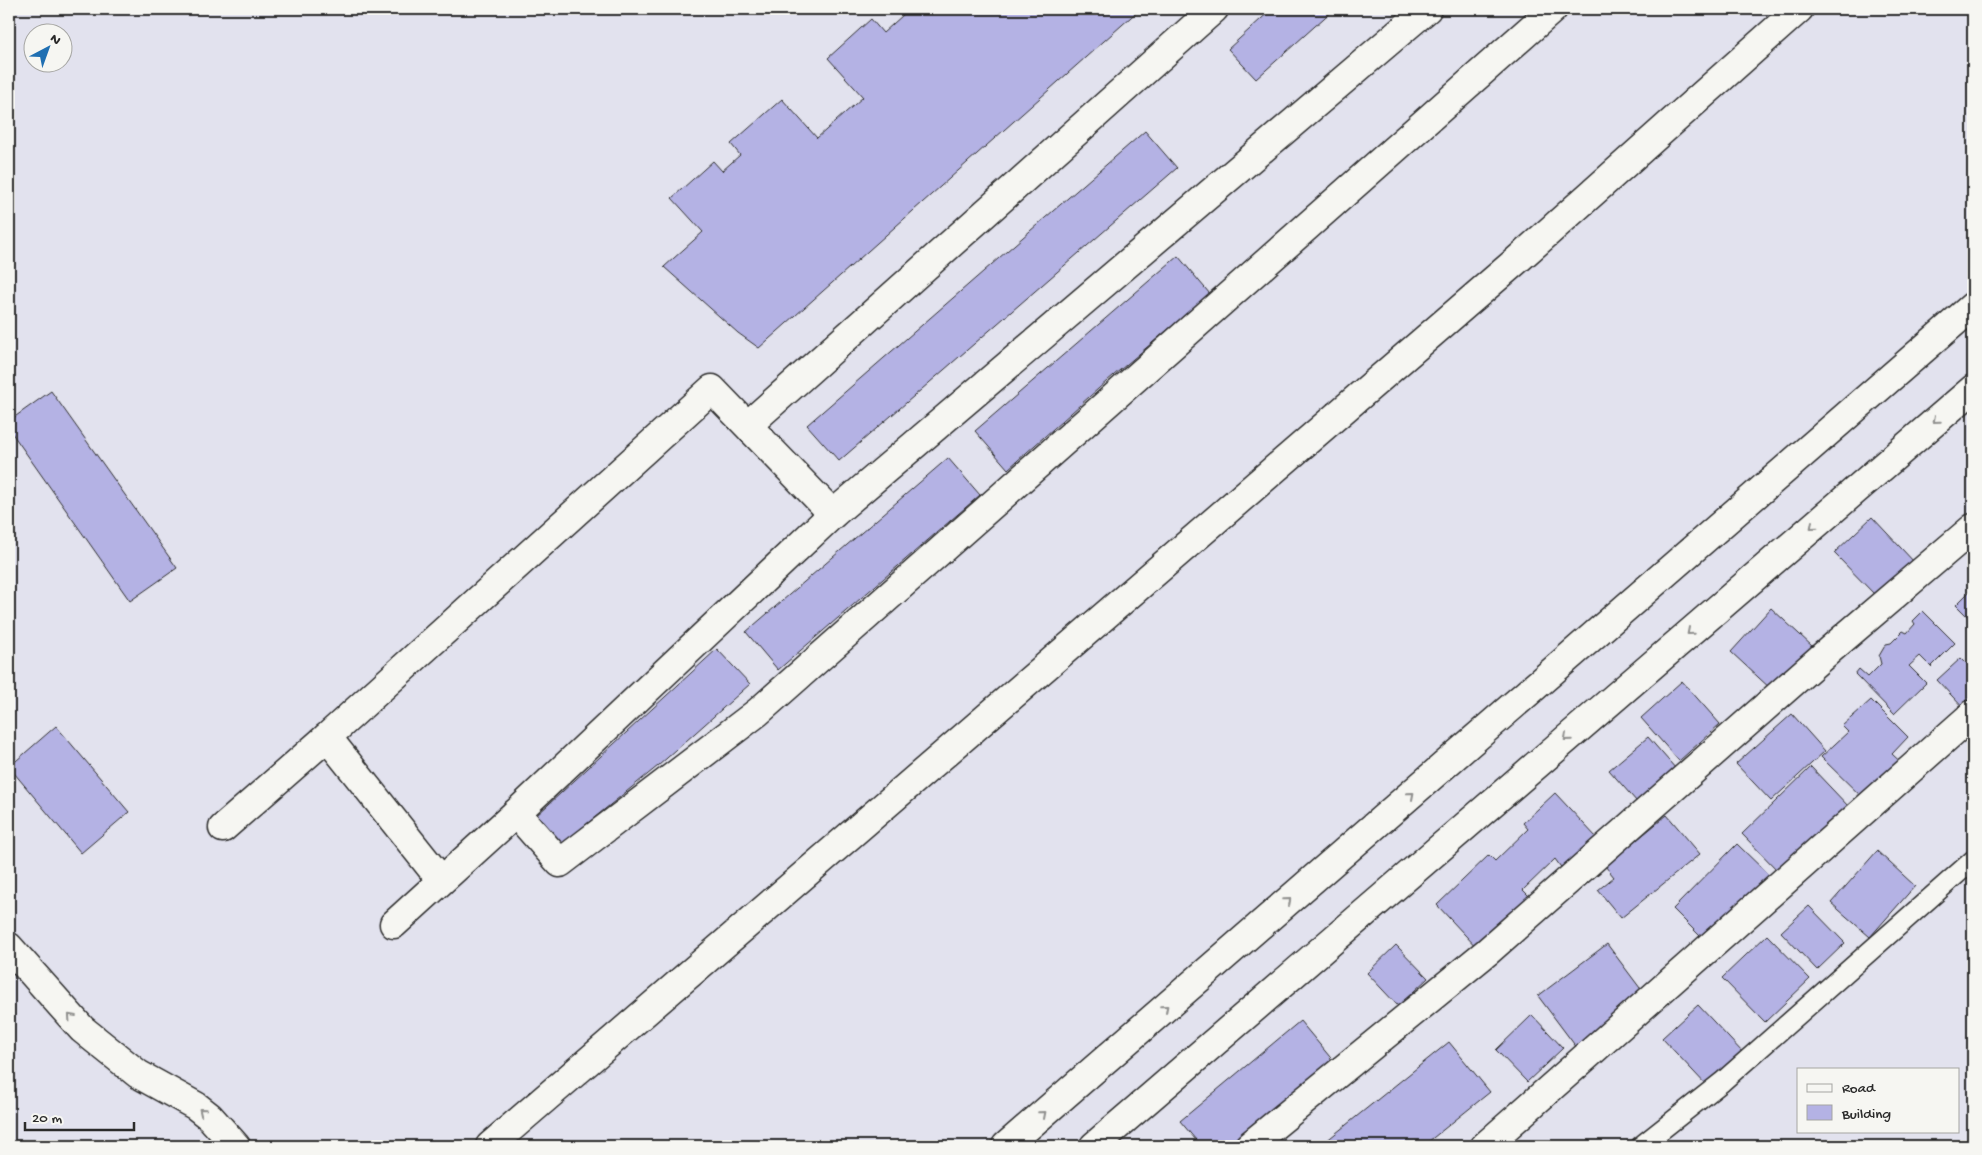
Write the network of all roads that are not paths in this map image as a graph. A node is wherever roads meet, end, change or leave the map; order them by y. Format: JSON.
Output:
{"nodes":[{"id":1,"x":1214,"y":9,"type":"edge"},
{"id":2,"x":1427,"y":9,"type":"edge"},
{"id":3,"x":1553,"y":9,"type":"edge"},
{"id":4,"x":1799,"y":9,"type":"edge"},
{"id":5,"x":1973,"y":306,"type":"edge"},
{"id":6,"x":1973,"y":388,"type":"edge"},
{"id":7,"x":748,"y":425,"type":"junction"},
{"id":8,"x":833,"y":514,"type":"junction"},
{"id":9,"x":1973,"y":528,"type":"edge"},
{"id":10,"x":1973,"y":714,"type":"edge"},
{"id":11,"x":327,"y":737,"type":"junction"},
{"id":12,"x":516,"y":813,"type":"junction"},
{"id":13,"x":223,"y":828,"type":"dead end"},
{"id":14,"x":1973,"y":860,"type":"edge"},
{"id":15,"x":441,"y":880,"type":"junction"},
{"id":16,"x":394,"y":924,"type":"dead end"},
{"id":17,"x":9,"y":947,"type":"edge"},
{"id":18,"x":236,"y":1146,"type":"edge"},
{"id":19,"x":490,"y":1146,"type":"edge"},
{"id":20,"x":1006,"y":1146,"type":"edge"},
{"id":21,"x":1094,"y":1146,"type":"edge"},
{"id":22,"x":1249,"y":1146,"type":"edge"},
{"id":23,"x":1485,"y":1146,"type":"edge"},
{"id":24,"x":1641,"y":1146,"type":"edge"}],
"edges":[{"from":1,"to":7,"type":"street"},
{"from":2,"to":8,"type":"street"},
{"from":3,"to":12,"type":"street"},
{"from":4,"to":19,"type":"street"},
{"from":20,"to":5,"type":"street","one_way":true},
{"from":6,"to":21,"type":"street","one_way":true},
{"from":7,"to":8,"type":"street"},
{"from":7,"to":11,"type":"street"},
{"from":8,"to":12,"type":"street"},
{"from":9,"to":22,"type":"street"},
{"from":10,"to":23,"type":"street"},
{"from":11,"to":13,"type":"street"},
{"from":11,"to":15,"type":"street"},
{"from":12,"to":15,"type":"street"},
{"from":14,"to":24,"type":"lane"},
{"from":15,"to":16,"type":"street"},
{"from":18,"to":17,"type":"street","one_way":true}]}
